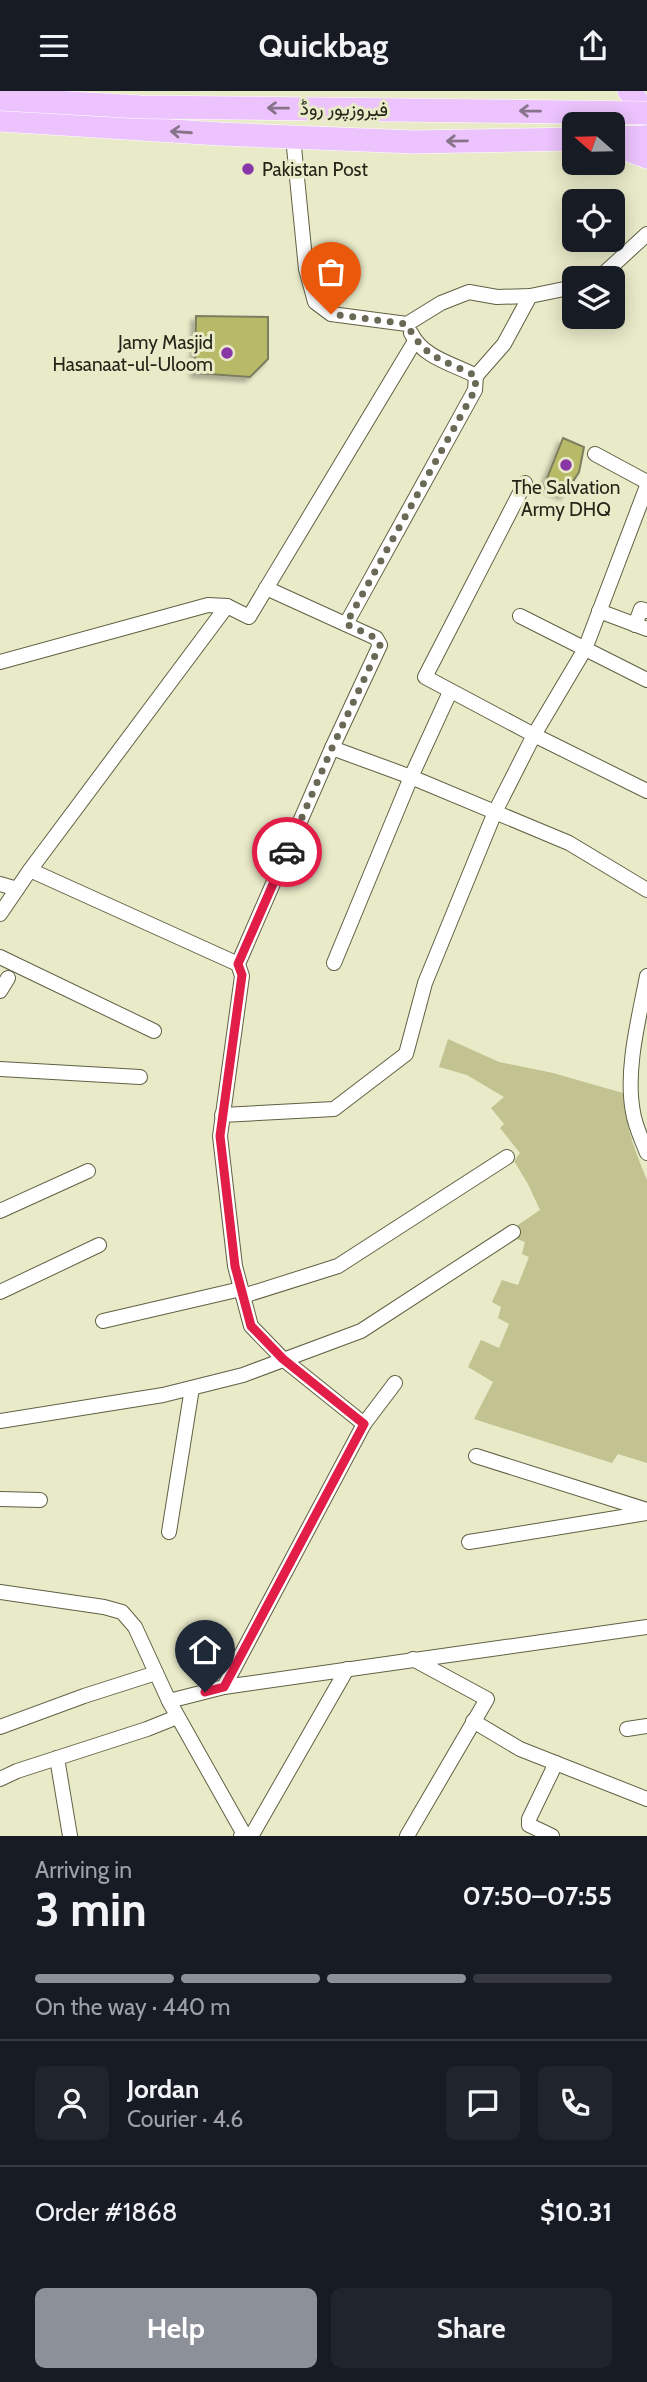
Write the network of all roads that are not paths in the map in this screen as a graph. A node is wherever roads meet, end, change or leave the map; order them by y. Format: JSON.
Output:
{"nodes":[{"id":1,"x":629,"y":91,"type":"edge"},
{"id":2,"x":0,"y":99,"type":"edge"},
{"id":3,"x":647,"y":114,"type":"edge"},
{"id":4,"x":0,"y":120,"type":"edge"},
{"id":5,"x":293,"y":137,"type":"junction"},
{"id":6,"x":647,"y":137,"type":"edge"},
{"id":7,"x":625,"y":138,"type":"edge"},
{"id":8,"x":562,"y":139,"type":"edge"},
{"id":9,"x":625,"y":149,"type":"edge"},
{"id":10,"x":647,"y":157,"type":"edge"},
{"id":11,"x":647,"y":235,"type":"edge"},
{"id":12,"x":612,"y":266,"type":"edge"},
{"id":13,"x":562,"y":289,"type":"edge"},
{"id":14,"x":530,"y":296,"type":"junction"},
{"id":15,"x":407,"y":324,"type":"junction"},
{"id":16,"x":415,"y":341,"type":"junction"},
{"id":17,"x":476,"y":376,"type":"junction"},
{"id":18,"x":595,"y":454,"type":"dead end"},
{"id":19,"x":525,"y":483,"type":"dead end"},
{"id":20,"x":647,"y":484,"type":"edge"},
{"id":21,"x":266,"y":588,"type":"junction"},
{"id":22,"x":227,"y":606,"type":"junction"},
{"id":23,"x":599,"y":611,"type":"junction"},
{"id":24,"x":647,"y":611,"type":"edge"},
{"id":25,"x":520,"y":616,"type":"dead end"},
{"id":26,"x":346,"y":624,"type":"junction"},
{"id":27,"x":641,"y":627,"type":"edge"},
{"id":28,"x":585,"y":649,"type":"junction"},
{"id":29,"x":0,"y":662,"type":"edge"},
{"id":30,"x":647,"y":679,"type":"edge"},
{"id":31,"x":450,"y":692,"type":"junction"},
{"id":32,"x":534,"y":735,"type":"junction"},
{"id":33,"x":332,"y":748,"type":"junction"},
{"id":34,"x":411,"y":777,"type":"junction"},
{"id":35,"x":647,"y":791,"type":"edge"},
{"id":36,"x":495,"y":812,"type":"junction"},
{"id":37,"x":30,"y":870,"type":"junction"},
{"id":38,"x":0,"y":884,"type":"edge"},
{"id":39,"x":17,"y":889,"type":"junction"},
{"id":40,"x":647,"y":890,"type":"edge"},
{"id":41,"x":0,"y":914,"type":"edge"},
{"id":42,"x":0,"y":957,"type":"edge"},
{"id":43,"x":334,"y":963,"type":"dead end"},
{"id":44,"x":238,"y":964,"type":"junction"},
{"id":45,"x":647,"y":977,"type":"edge"},
{"id":46,"x":8,"y":978,"type":"dead end"},
{"id":47,"x":0,"y":991,"type":"edge"},
{"id":48,"x":154,"y":1031,"type":"dead end"},
{"id":49,"x":0,"y":1069,"type":"edge"},
{"id":50,"x":140,"y":1077,"type":"dead end"},
{"id":51,"x":222,"y":1115,"type":"junction"},
{"id":52,"x":647,"y":1153,"type":"edge"},
{"id":53,"x":507,"y":1157,"type":"dead end"},
{"id":54,"x":88,"y":1171,"type":"dead end"},
{"id":55,"x":0,"y":1211,"type":"edge"},
{"id":56,"x":513,"y":1232,"type":"dead end"},
{"id":57,"x":99,"y":1245,"type":"dead end"},
{"id":58,"x":0,"y":1292,"type":"edge"},
{"id":59,"x":242,"y":1293,"type":"junction"},
{"id":60,"x":103,"y":1321,"type":"dead end"},
{"id":61,"x":283,"y":1359,"type":"junction"},
{"id":62,"x":395,"y":1383,"type":"dead end"},
{"id":63,"x":192,"y":1388,"type":"junction"},
{"id":64,"x":0,"y":1421,"type":"edge"},
{"id":65,"x":364,"y":1424,"type":"junction"},
{"id":66,"x":476,"y":1456,"type":"dead end"},
{"id":67,"x":0,"y":1499,"type":"edge"},
{"id":68,"x":40,"y":1500,"type":"dead end"},
{"id":69,"x":647,"y":1511,"type":"edge"},
{"id":70,"x":169,"y":1532,"type":"dead end"},
{"id":71,"x":469,"y":1542,"type":"dead end"},
{"id":72,"x":0,"y":1593,"type":"edge"},
{"id":73,"x":647,"y":1627,"type":"edge"},
{"id":74,"x":414,"y":1660,"type":"junction"},
{"id":75,"x":346,"y":1669,"type":"junction"},
{"id":76,"x":156,"y":1673,"type":"junction"},
{"id":77,"x":224,"y":1687,"type":"junction"},
{"id":78,"x":169,"y":1701,"type":"junction"},
{"id":79,"x":177,"y":1717,"type":"junction"},
{"id":80,"x":473,"y":1721,"type":"junction"},
{"id":81,"x":647,"y":1726,"type":"edge"},
{"id":82,"x":0,"y":1727,"type":"edge"},
{"id":83,"x":627,"y":1729,"type":"dead end"},
{"id":84,"x":57,"y":1758,"type":"junction"},
{"id":85,"x":556,"y":1763,"type":"junction"},
{"id":86,"x":0,"y":1779,"type":"edge"},
{"id":87,"x":647,"y":1799,"type":"edge"},
{"id":88,"x":70,"y":1836,"type":"edge"},
{"id":89,"x":243,"y":1836,"type":"edge"},
{"id":90,"x":407,"y":1836,"type":"edge"},
{"id":91,"x":552,"y":1836,"type":"edge"}],
"edges":[{"from":1,"to":3,"type":"main road"},
{"from":3,"to":2,"type":"main road","name":"فیروزپور روڈ","one_way":true,"bridge":true},
{"from":5,"to":4,"type":"main road","one_way":true},
{"from":8,"to":5,"type":"main road","one_way":true},
{"from":5,"to":15,"type":"street"},
{"from":6,"to":7,"type":"main road"},
{"from":9,"to":10,"type":"main road"},
{"from":11,"to":12,"type":"street"},
{"from":13,"to":14,"type":"street"},
{"from":14,"to":15,"type":"street"},
{"from":14,"to":17,"type":"street"},
{"from":15,"to":16,"type":"street"},
{"from":16,"to":17,"type":"street"},
{"from":16,"to":21,"type":"street"},
{"from":17,"to":26,"type":"street"},
{"from":18,"to":20,"type":"street"},
{"from":19,"to":31,"type":"street"},
{"from":20,"to":23,"type":"street"},
{"from":21,"to":22,"type":"street"},
{"from":21,"to":26,"type":"street"},
{"from":22,"to":29,"type":"street"},
{"from":22,"to":37,"type":"street"},
{"from":23,"to":27,"type":"street"},
{"from":23,"to":28,"type":"street"},
{"from":24,"to":27,"type":"street"},
{"from":25,"to":28,"type":"street"},
{"from":26,"to":33,"type":"street"},
{"from":28,"to":30,"type":"street"},
{"from":28,"to":32,"type":"street"},
{"from":31,"to":32,"type":"street"},
{"from":31,"to":34,"type":"street"},
{"from":32,"to":35,"type":"street"},
{"from":32,"to":36,"type":"street"},
{"from":33,"to":34,"type":"street"},
{"from":33,"to":44,"type":"street"},
{"from":34,"to":36,"type":"street"},
{"from":34,"to":43,"type":"street"},
{"from":36,"to":40,"type":"street"},
{"from":36,"to":51,"type":"street"},
{"from":37,"to":39,"type":"street"},
{"from":37,"to":44,"type":"street"},
{"from":38,"to":39,"type":"street"},
{"from":39,"to":41,"type":"street"},
{"from":42,"to":48,"type":"street"},
{"from":44,"to":51,"type":"street"},
{"from":45,"to":52,"type":"street"},
{"from":46,"to":47,"type":"street"},
{"from":49,"to":50,"type":"street"},
{"from":51,"to":59,"type":"street"},
{"from":53,"to":59,"type":"street"},
{"from":54,"to":55,"type":"street"},
{"from":56,"to":61,"type":"street"},
{"from":57,"to":58,"type":"street"},
{"from":59,"to":60,"type":"street"},
{"from":59,"to":61,"type":"street"},
{"from":61,"to":63,"type":"street"},
{"from":61,"to":65,"type":"street"},
{"from":62,"to":65,"type":"street"},
{"from":63,"to":64,"type":"street"},
{"from":63,"to":70,"type":"street"},
{"from":65,"to":77,"type":"street"},
{"from":66,"to":69,"type":"street"},
{"from":67,"to":68,"type":"street"},
{"from":69,"to":71,"type":"street"},
{"from":72,"to":76,"type":"street"},
{"from":73,"to":74,"type":"street"},
{"from":74,"to":75,"type":"street"},
{"from":74,"to":80,"type":"street"},
{"from":75,"to":77,"type":"street"},
{"from":75,"to":89,"type":"street"},
{"from":76,"to":78,"type":"street"},
{"from":76,"to":82,"type":"street"},
{"from":77,"to":78,"type":"street"},
{"from":78,"to":79,"type":"street"},
{"from":79,"to":84,"type":"street"},
{"from":79,"to":89,"type":"street"},
{"from":80,"to":85,"type":"street"},
{"from":80,"to":90,"type":"street"},
{"from":81,"to":83,"type":"street"},
{"from":84,"to":86,"type":"street"},
{"from":84,"to":88,"type":"street"},
{"from":85,"to":87,"type":"street"},
{"from":85,"to":91,"type":"street"}]}
